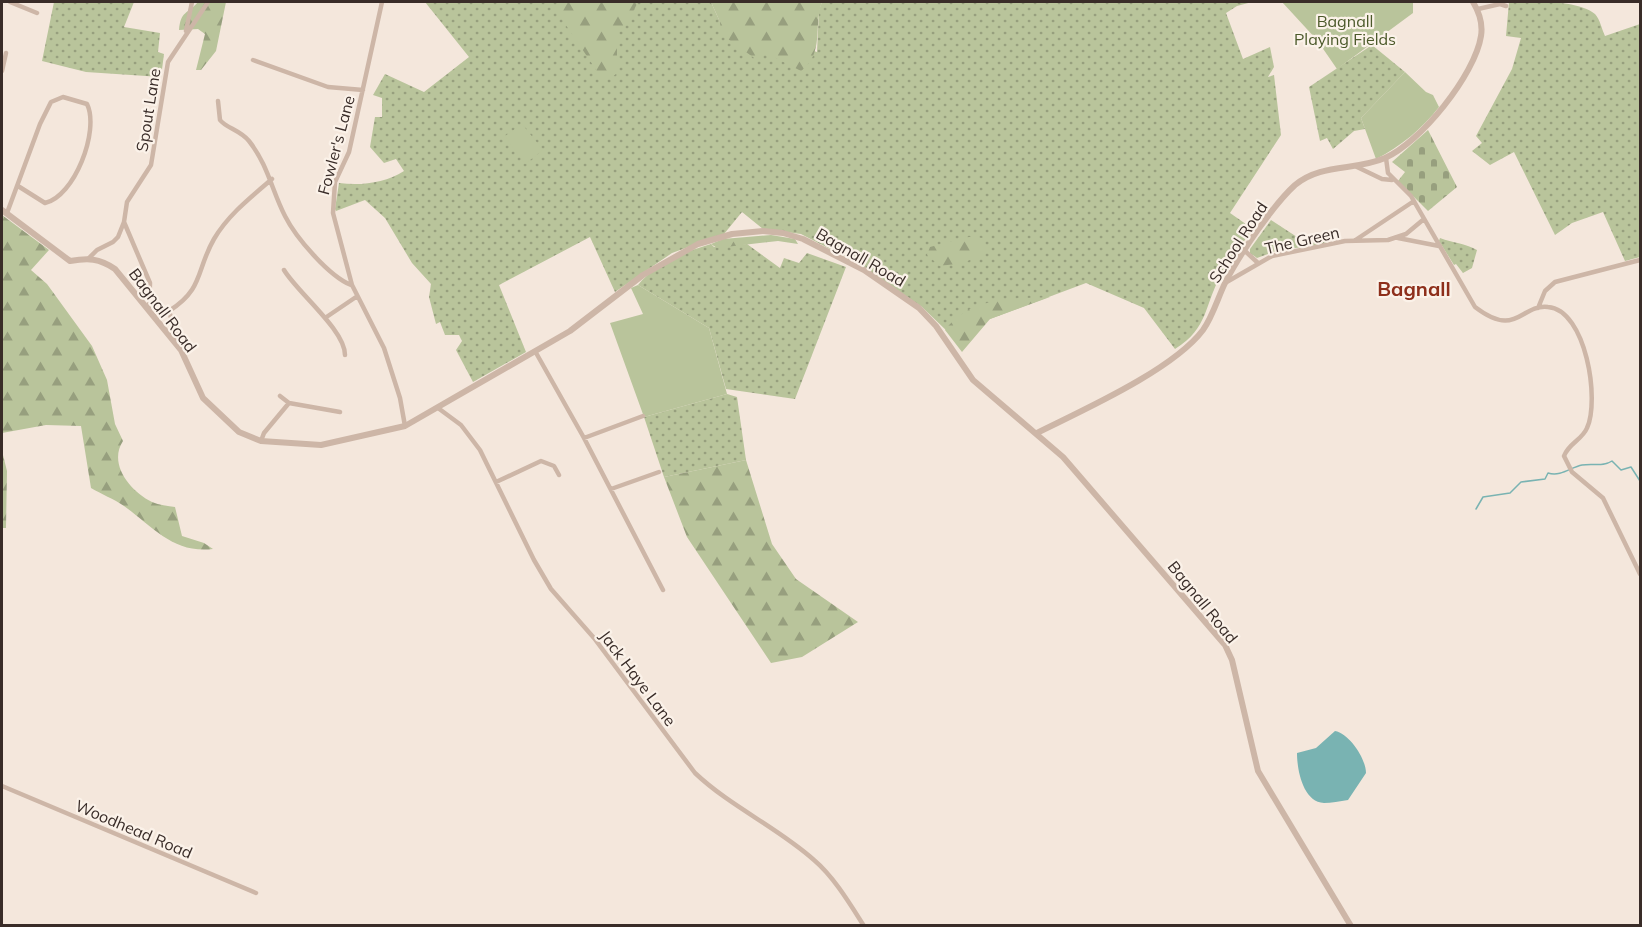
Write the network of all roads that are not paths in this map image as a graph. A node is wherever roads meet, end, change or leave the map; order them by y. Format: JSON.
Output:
{"nodes":[{"id":1,"x":10,"y":2,"type":"edge"},
{"id":2,"x":192,"y":2,"type":"edge"},
{"id":3,"x":208,"y":2,"type":"edge"},
{"id":4,"x":382,"y":2,"type":"edge"},
{"id":5,"x":1473,"y":2,"type":"edge"},
{"id":6,"x":1506,"y":6,"type":"dead end"},
{"id":7,"x":1478,"y":9,"type":"junction"},
{"id":8,"x":37,"y":13,"type":"dead end"},
{"id":9,"x":185,"y":34,"type":"junction"},
{"id":10,"x":6,"y":53,"type":"dead end"},
{"id":11,"x":253,"y":60,"type":"dead end"},
{"id":12,"x":2,"y":72,"type":"edge"},
{"id":13,"x":363,"y":90,"type":"junction"},
{"id":14,"x":218,"y":101,"type":"dead end"},
{"id":15,"x":1386,"y":158,"type":"junction"},
{"id":16,"x":1357,"y":167,"type":"junction"},
{"id":17,"x":272,"y":179,"type":"junction"},
{"id":18,"x":1392,"y":180,"type":"junction"},
{"id":19,"x":18,"y":186,"type":"junction"},
{"id":20,"x":1414,"y":201,"type":"junction"},
{"id":21,"x":4,"y":211,"type":"edge"},
{"id":22,"x":1424,"y":219,"type":"junction"},
{"id":23,"x":124,"y":222,"type":"junction"},
{"id":24,"x":1396,"y":238,"type":"junction"},
{"id":25,"x":1354,"y":241,"type":"junction"},
{"id":26,"x":1439,"y":246,"type":"junction"},
{"id":27,"x":1245,"y":251,"type":"junction"},
{"id":28,"x":89,"y":258,"type":"junction"},
{"id":29,"x":1641,"y":260,"type":"edge"},
{"id":30,"x":1258,"y":263,"type":"junction"},
{"id":31,"x":284,"y":270,"type":"dead end"},
{"id":32,"x":1225,"y":283,"type":"junction"},
{"id":33,"x":352,"y":285,"type":"junction"},
{"id":34,"x":356,"y":297,"type":"junction"},
{"id":35,"x":1538,"y":308,"type":"junction"},
{"id":36,"x":148,"y":313,"type":"junction"},
{"id":37,"x":325,"y":318,"type":"junction"},
{"id":38,"x":181,"y":350,"type":"junction"},
{"id":39,"x":534,"y":351,"type":"junction"},
{"id":40,"x":345,"y":355,"type":"dead end"},
{"id":41,"x":280,"y":396,"type":"dead end"},
{"id":42,"x":289,"y":403,"type":"junction"},
{"id":43,"x":438,"y":408,"type":"junction"},
{"id":44,"x":340,"y":412,"type":"dead end"},
{"id":45,"x":643,"y":416,"type":"dead end"},
{"id":46,"x":405,"y":426,"type":"junction"},
{"id":47,"x":1037,"y":433,"type":"junction"},
{"id":48,"x":584,"y":438,"type":"junction"},
{"id":49,"x":261,"y":441,"type":"junction"},
{"id":50,"x":659,"y":472,"type":"dead end"},
{"id":51,"x":560,"y":475,"type":"dead end"},
{"id":52,"x":496,"y":482,"type":"junction"},
{"id":53,"x":611,"y":489,"type":"junction"},
{"id":54,"x":1641,"y":574,"type":"edge"},
{"id":55,"x":663,"y":590,"type":"dead end"},
{"id":56,"x":2,"y":786,"type":"edge"},
{"id":57,"x":256,"y":893,"type":"dead end"},
{"id":58,"x":864,"y":926,"type":"edge"},
{"id":59,"x":1351,"y":926,"type":"edge"}],
"edges":[{"from":1,"to":8,"type":"street"},
{"from":2,"to":9,"type":"street"},
{"from":3,"to":9,"type":"street"},
{"from":4,"to":13,"type":"street","name":"Fowler's Lane"},
{"from":5,"to":7,"type":"street"},
{"from":6,"to":7,"type":"street"},
{"from":7,"to":15,"type":"street","name":"School Road"},
{"from":9,"to":23,"type":"street","name":"Spout Lane"},
{"from":10,"to":12,"type":"street"},
{"from":11,"to":13,"type":"street"},
{"from":13,"to":33,"type":"street","name":"Fowler's Lane"},
{"from":14,"to":17,"type":"street"},
{"from":15,"to":16,"type":"street","name":"School Road"},
{"from":15,"to":18,"type":"street"},
{"from":16,"to":18,"type":"street","name":"School Road"},
{"from":16,"to":27,"type":"street","name":"School Road"},
{"from":17,"to":33,"type":"street"},
{"from":17,"to":38,"type":"street"},
{"from":18,"to":20,"type":"street","name":"School Road"},
{"from":19,"to":19,"type":"street"},
{"from":19,"to":21,"type":"street"},
{"from":20,"to":22,"type":"street","name":"School Road"},
{"from":20,"to":25,"type":"street","name":"The Green"},
{"from":21,"to":28,"type":"street","name":"Bagnall Road"},
{"from":22,"to":24,"type":"street","name":"The Green"},
{"from":22,"to":26,"type":"street","name":"School Road"},
{"from":23,"to":28,"type":"street","name":"Spout Lane"},
{"from":23,"to":36,"type":"street"},
{"from":24,"to":25,"type":"street","name":"The Green"},
{"from":24,"to":26,"type":"street","name":"The Green"},
{"from":25,"to":30,"type":"street","name":"The Green"},
{"from":26,"to":35,"type":"street","name":"School Road"},
{"from":27,"to":30,"type":"street"},
{"from":27,"to":32,"type":"street","name":"School Road"},
{"from":28,"to":36,"type":"street","name":"Bagnall Road"},
{"from":29,"to":35,"type":"street"},
{"from":30,"to":32,"type":"street","name":"The Green"},
{"from":31,"to":37,"type":"street"},
{"from":32,"to":47,"type":"street","name":"School Road"},
{"from":33,"to":34,"type":"street","name":"Fowler's Lane"},
{"from":34,"to":37,"type":"street"},
{"from":34,"to":46,"type":"street","name":"Fowler's Lane"},
{"from":35,"to":54,"type":"street"},
{"from":36,"to":38,"type":"street","name":"Bagnall Road"},
{"from":37,"to":40,"type":"street"},
{"from":38,"to":49,"type":"street","name":"Bagnall Road"},
{"from":39,"to":43,"type":"street","name":"Bagnall Road"},
{"from":39,"to":47,"type":"street","name":"Bagnall Road"},
{"from":39,"to":48,"type":"street"},
{"from":41,"to":42,"type":"street"},
{"from":42,"to":44,"type":"street"},
{"from":42,"to":49,"type":"street"},
{"from":43,"to":46,"type":"street","name":"Bagnall Road"},
{"from":43,"to":52,"type":"street","name":"Jack Haye Lane"},
{"from":45,"to":48,"type":"street"},
{"from":46,"to":49,"type":"street","name":"Bagnall Road"},
{"from":47,"to":59,"type":"street","name":"Bagnall Road"},
{"from":48,"to":53,"type":"street"},
{"from":50,"to":53,"type":"street"},
{"from":51,"to":52,"type":"street"},
{"from":52,"to":58,"type":"street","name":"Jack Haye Lane"},
{"from":53,"to":55,"type":"street"},
{"from":56,"to":57,"type":"street","name":"Woodhead Road"}]}
